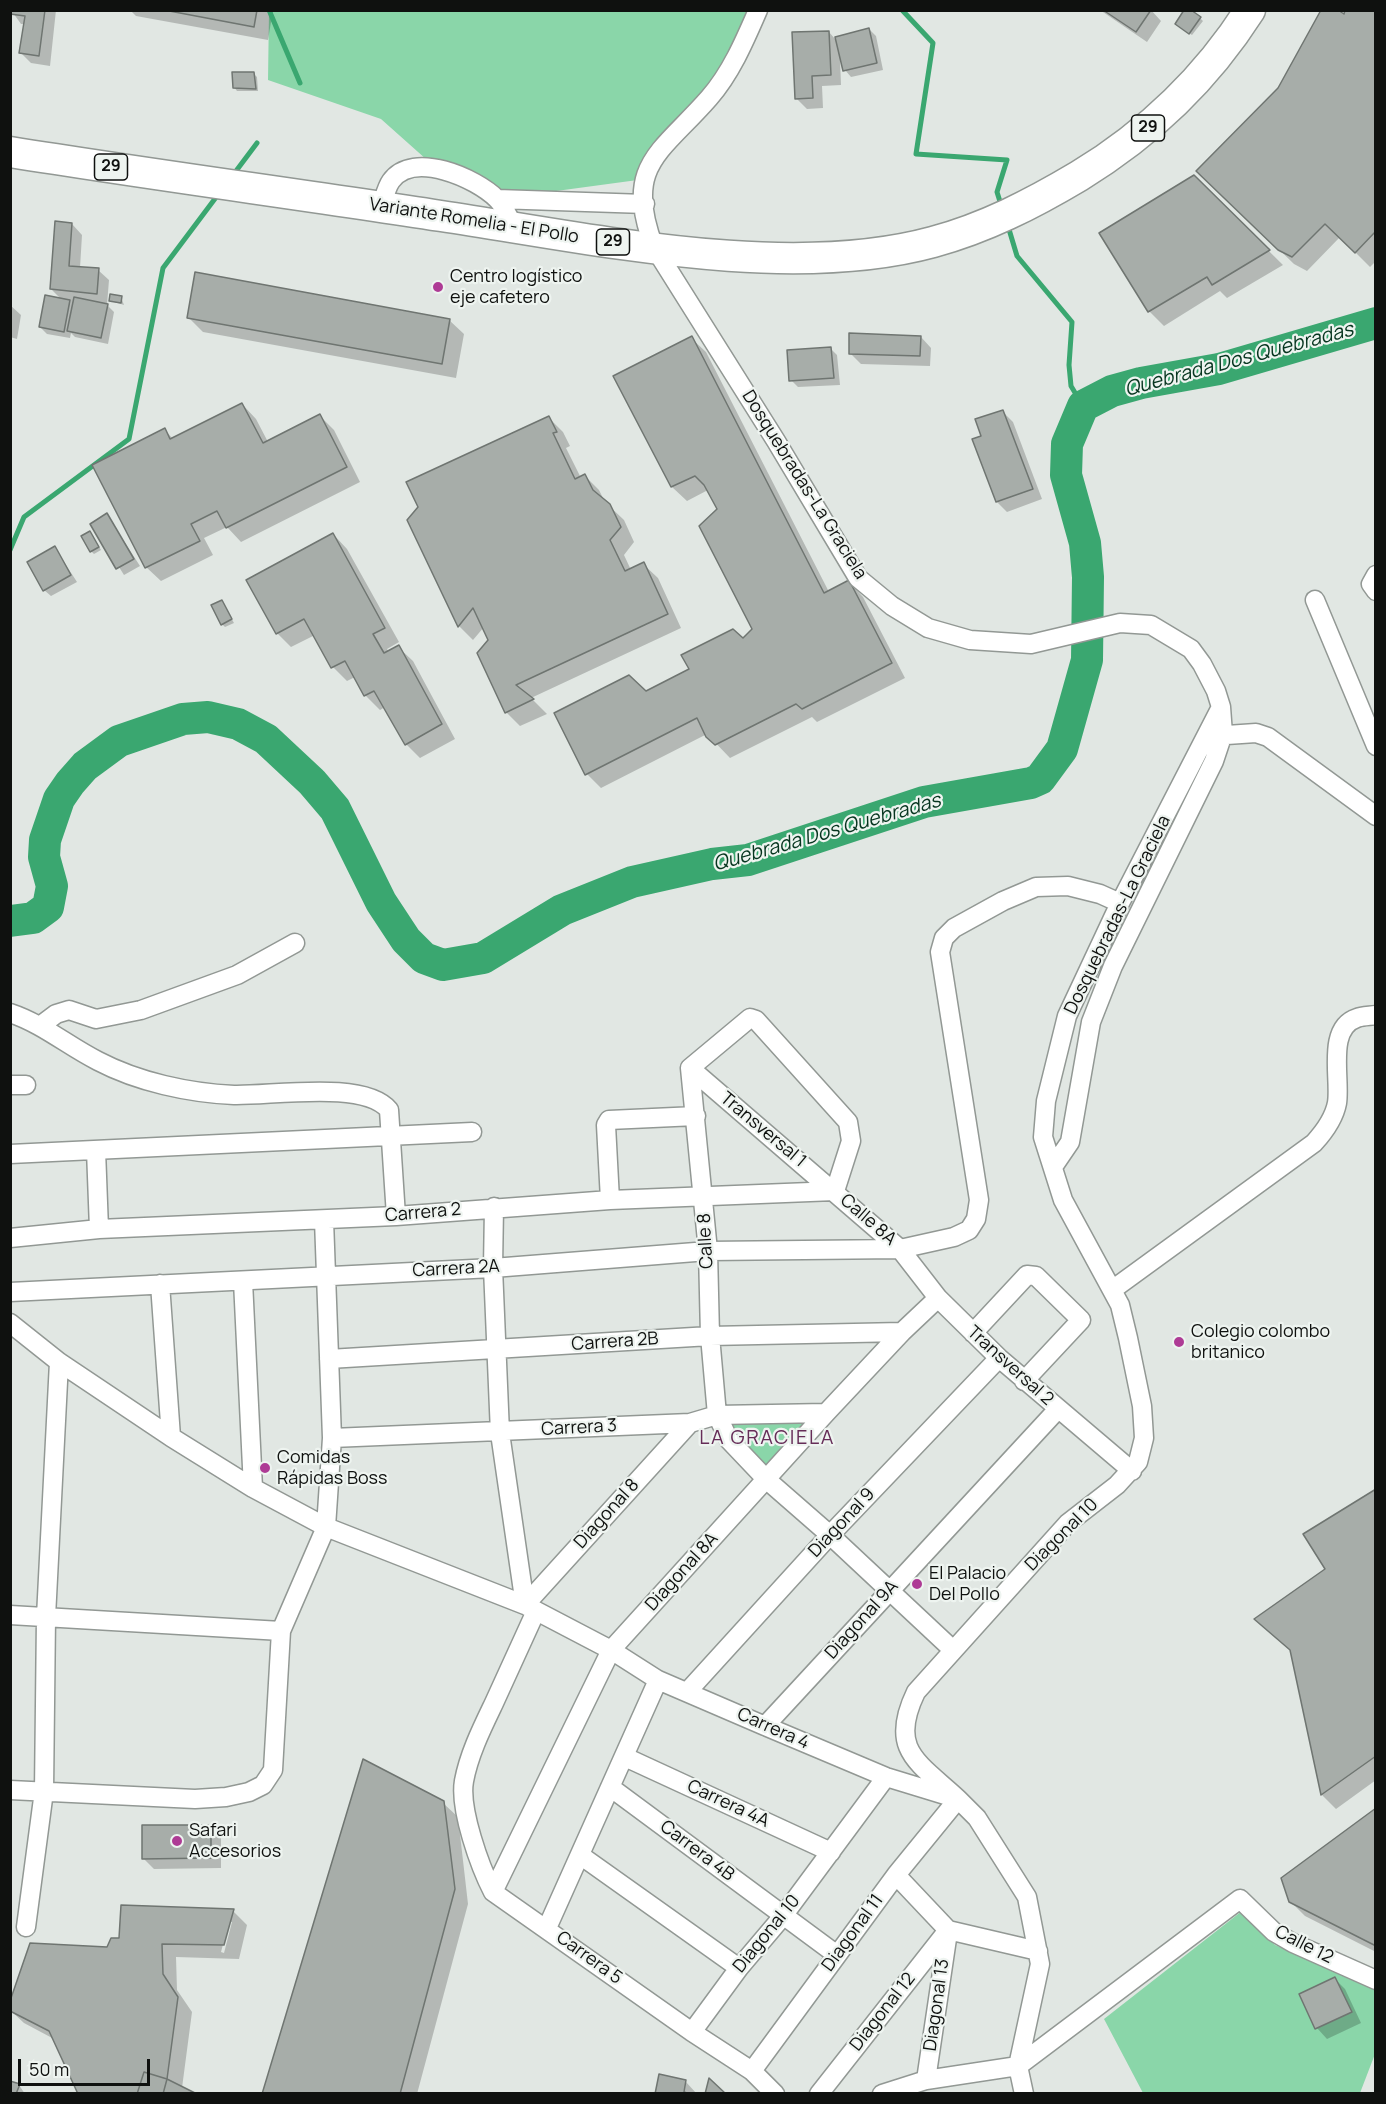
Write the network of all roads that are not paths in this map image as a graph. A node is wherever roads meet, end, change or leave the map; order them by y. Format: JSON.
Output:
{"nodes":[{"id":1,"x":758,"y":10,"type":"edge"},
{"id":2,"x":1250,"y":10,"type":"edge"},
{"id":3,"x":10,"y":152,"type":"edge"},
{"id":4,"x":497,"y":199,"type":"junction"},
{"id":5,"x":645,"y":204,"type":"junction"},
{"id":6,"x":381,"y":207,"type":"junction"},
{"id":7,"x":514,"y":226,"type":"junction"},
{"id":8,"x":654,"y":247,"type":"junction"},
{"id":9,"x":1376,"y":575,"type":"edge"},
{"id":10,"x":1376,"y":591,"type":"edge"},
{"id":11,"x":1315,"y":600,"type":"dead end"},
{"id":12,"x":1215,"y":735,"type":"junction"},
{"id":13,"x":1376,"y":746,"type":"edge"},
{"id":14,"x":1376,"y":816,"type":"edge"},
{"id":15,"x":1120,"y":903,"type":"junction"},
{"id":16,"x":295,"y":943,"type":"dead end"},
{"id":17,"x":10,"y":1013,"type":"edge"},
{"id":18,"x":1376,"y":1015,"type":"edge"},
{"id":19,"x":40,"y":1026,"type":"junction"},
{"id":20,"x":690,"y":1068,"type":"junction"},
{"id":21,"x":696,"y":1116,"type":"junction"},
{"id":22,"x":472,"y":1132,"type":"dead end"},
{"id":23,"x":390,"y":1135,"type":"junction"},
{"id":24,"x":96,"y":1150,"type":"junction"},
{"id":25,"x":10,"y":1154,"type":"edge"},
{"id":26,"x":1053,"y":1167,"type":"junction"},
{"id":27,"x":835,"y":1191,"type":"junction"},
{"id":28,"x":704,"y":1196,"type":"junction"},
{"id":29,"x":610,"y":1200,"type":"junction"},
{"id":30,"x":494,"y":1207,"type":"junction"},
{"id":31,"x":396,"y":1216,"type":"junction"},
{"id":32,"x":324,"y":1220,"type":"junction"},
{"id":33,"x":99,"y":1229,"type":"junction"},
{"id":34,"x":10,"y":1238,"type":"edge"},
{"id":35,"x":900,"y":1249,"type":"junction"},
{"id":36,"x":708,"y":1251,"type":"junction"},
{"id":37,"x":493,"y":1268,"type":"junction"},
{"id":38,"x":327,"y":1275,"type":"junction"},
{"id":39,"x":243,"y":1281,"type":"junction"},
{"id":40,"x":160,"y":1284,"type":"junction"},
{"id":41,"x":1112,"y":1290,"type":"junction"},
{"id":42,"x":10,"y":1292,"type":"edge"},
{"id":43,"x":938,"y":1298,"type":"junction"},
{"id":44,"x":10,"y":1323,"type":"edge"},
{"id":45,"x":902,"y":1332,"type":"junction"},
{"id":46,"x":973,"y":1333,"type":"junction"},
{"id":47,"x":710,"y":1336,"type":"junction"},
{"id":48,"x":497,"y":1350,"type":"junction"},
{"id":49,"x":999,"y":1358,"type":"junction"},
{"id":50,"x":329,"y":1359,"type":"junction"},
{"id":51,"x":59,"y":1362,"type":"junction"},
{"id":52,"x":1024,"y":1381,"type":"junction"},
{"id":53,"x":1058,"y":1410,"type":"junction"},
{"id":54,"x":826,"y":1413,"type":"junction"},
{"id":55,"x":717,"y":1415,"type":"junction"},
{"id":56,"x":690,"y":1423,"type":"junction"},
{"id":57,"x":500,"y":1433,"type":"junction"},
{"id":58,"x":171,"y":1437,"type":"junction"},
{"id":59,"x":332,"y":1438,"type":"junction"},
{"id":60,"x":1144,"y":1438,"type":"joint"},
{"id":61,"x":1132,"y":1471,"type":"junction"},
{"id":62,"x":767,"y":1480,"type":"junction"},
{"id":63,"x":253,"y":1488,"type":"junction"},
{"id":64,"x":326,"y":1527,"type":"junction"},
{"id":65,"x":830,"y":1535,"type":"junction"},
{"id":66,"x":889,"y":1589,"type":"junction"},
{"id":67,"x":531,"y":1608,"type":"junction"},
{"id":68,"x":10,"y":1615,"type":"edge"},
{"id":69,"x":46,"y":1617,"type":"junction"},
{"id":70,"x":281,"y":1631,"type":"junction"},
{"id":71,"x":611,"y":1650,"type":"junction"},
{"id":72,"x":953,"y":1650,"type":"junction"},
{"id":73,"x":658,"y":1680,"type":"junction"},
{"id":74,"x":688,"y":1691,"type":"junction"},
{"id":75,"x":765,"y":1726,"type":"junction"},
{"id":76,"x":625,"y":1757,"type":"junction"},
{"id":77,"x":885,"y":1777,"type":"junction"},
{"id":78,"x":610,"y":1787,"type":"junction"},
{"id":79,"x":10,"y":1790,"type":"edge"},
{"id":80,"x":44,"y":1791,"type":"junction"},
{"id":81,"x":958,"y":1799,"type":"junction"},
{"id":82,"x":831,"y":1852,"type":"junction"},
{"id":83,"x":580,"y":1855,"type":"junction"},
{"id":84,"x":896,"y":1875,"type":"junction"},
{"id":85,"x":493,"y":1892,"type":"junction"},
{"id":86,"x":783,"y":1916,"type":"junction"},
{"id":87,"x":26,"y":1927,"type":"dead end"},
{"id":88,"x":547,"y":1928,"type":"junction"},
{"id":89,"x":948,"y":1930,"type":"junction"},
{"id":90,"x":1038,"y":1951,"type":"junction"},
{"id":91,"x":837,"y":1955,"type":"junction"},
{"id":92,"x":739,"y":1968,"type":"junction"},
{"id":93,"x":1376,"y":1980,"type":"edge"},
{"id":94,"x":692,"y":2032,"type":"junction"},
{"id":95,"x":1018,"y":2066,"type":"junction"},
{"id":96,"x":752,"y":2071,"type":"junction"},
{"id":97,"x":926,"y":2080,"type":"junction"},
{"id":98,"x":775,"y":2094,"type":"edge"},
{"id":99,"x":819,"y":2094,"type":"edge"},
{"id":100,"x":882,"y":2094,"type":"edge"},
{"id":101,"x":1024,"y":2094,"type":"edge"}],
"edges":[{"from":1,"to":5,"type":"street","name":"Dosquebradas-La Graciela"},
{"from":2,"to":8,"type":"highway","name":"Variante Romelia - El Pollo","number":"29"},
{"from":3,"to":6,"type":"highway","name":"Variante Romelia - El Pollo","number":"29"},
{"from":4,"to":5,"type":"street"},
{"from":4,"to":6,"type":"street"},
{"from":4,"to":7,"type":"street"},
{"from":5,"to":8,"type":"street","name":"Dosquebradas-La Graciela"},
{"from":6,"to":7,"type":"highway","name":"Variante Romelia - El Pollo","number":"29"},
{"from":7,"to":8,"type":"highway","name":"Variante Romelia - El Pollo","number":"29"},
{"from":8,"to":12,"type":"street","name":"Dosquebradas-La Graciela"},
{"from":9,"to":10,"type":"street"},
{"from":11,"to":13,"type":"street"},
{"from":12,"to":14,"type":"street"},
{"from":12,"to":15,"type":"street","name":"Dosquebradas-La Graciela"},
{"from":12,"to":26,"type":"street","name":"Dosquebradas-La Graciela"},
{"from":15,"to":26,"type":"street","name":"Dosquebradas-La Graciela"},
{"from":15,"to":35,"type":"street","name":"Carrera 2A"},
{"from":16,"to":19,"type":"street"},
{"from":17,"to":19,"type":"street"},
{"from":18,"to":41,"type":"street"},
{"from":19,"to":23,"type":"street"},
{"from":20,"to":21,"type":"street","name":"Calle 8"},
{"from":20,"to":27,"type":"street","name":"Transversal 1"},
{"from":20,"to":27,"type":"street"},
{"from":21,"to":28,"type":"street","name":"Calle 8"},
{"from":21,"to":29,"type":"street"},
{"from":22,"to":23,"type":"street"},
{"from":23,"to":24,"type":"street"},
{"from":23,"to":31,"type":"street"},
{"from":24,"to":25,"type":"street"},
{"from":24,"to":33,"type":"street"},
{"from":26,"to":41,"type":"street","name":"Dosquebradas-La Graciela"},
{"from":27,"to":28,"type":"street","name":"Carrera 2"},
{"from":27,"to":35,"type":"street","name":"Calle 8A"},
{"from":28,"to":29,"type":"street","name":"Carrera 2"},
{"from":28,"to":36,"type":"street","name":"Calle 8"},
{"from":29,"to":30,"type":"street","name":"Carrera 2"},
{"from":30,"to":31,"type":"street","name":"Carrera 2"},
{"from":30,"to":37,"type":"street"},
{"from":31,"to":32,"type":"street","name":"Carrera 2"},
{"from":32,"to":33,"type":"street","name":"Carrera 2"},
{"from":32,"to":38,"type":"street"},
{"from":33,"to":34,"type":"street","name":"Carrera 2"},
{"from":35,"to":36,"type":"street","name":"Carrera 2A"},
{"from":35,"to":43,"type":"street","name":"Transversal 2"},
{"from":36,"to":37,"type":"street","name":"Carrera 2A"},
{"from":36,"to":47,"type":"street","name":"Calle 8"},
{"from":37,"to":38,"type":"street","name":"Carrera 2A"},
{"from":37,"to":48,"type":"street"},
{"from":38,"to":39,"type":"street","name":"Carrera 2A"},
{"from":38,"to":50,"type":"street"},
{"from":39,"to":40,"type":"street","name":"Carrera 2A"},
{"from":39,"to":63,"type":"street"},
{"from":40,"to":42,"type":"street","name":"Carrera 2A"},
{"from":40,"to":58,"type":"street"},
{"from":41,"to":60,"type":"street","name":"Dosquebradas-La Graciela"},
{"from":43,"to":45,"type":"street","name":"Diagonal 8A"},
{"from":43,"to":46,"type":"street","name":"Transversal 2"},
{"from":44,"to":51,"type":"street","name":"Carrera 4"},
{"from":45,"to":47,"type":"street","name":"Carrera 2B"},
{"from":45,"to":54,"type":"street","name":"Diagonal 8A"},
{"from":46,"to":49,"type":"street","name":"Transversal 2"},
{"from":46,"to":52,"type":"street"},
{"from":47,"to":48,"type":"street","name":"Carrera 2B"},
{"from":47,"to":55,"type":"street","name":"Calle 8"},
{"from":48,"to":50,"type":"street","name":"Carrera 2B"},
{"from":48,"to":57,"type":"street"},
{"from":49,"to":52,"type":"street","name":"Transversal 2"},
{"from":49,"to":65,"type":"street","name":"Diagonal 9"},
{"from":50,"to":59,"type":"street"},
{"from":51,"to":58,"type":"street","name":"Carrera 4"},
{"from":51,"to":69,"type":"street"},
{"from":52,"to":53,"type":"street","name":"Transversal 2"},
{"from":53,"to":61,"type":"street","name":"Transversal 2"},
{"from":53,"to":66,"type":"street","name":"Diagonal 9A"},
{"from":54,"to":55,"type":"street","name":"Carrera 3"},
{"from":54,"to":62,"type":"street","name":"Diagonal 8A"},
{"from":55,"to":56,"type":"street","name":"Carrera 3"},
{"from":55,"to":62,"type":"street"},
{"from":56,"to":57,"type":"street","name":"Carrera 3"},
{"from":56,"to":67,"type":"street","name":"Diagonal 8"},
{"from":57,"to":59,"type":"street","name":"Carrera 3"},
{"from":57,"to":67,"type":"street"},
{"from":58,"to":63,"type":"street","name":"Carrera 4"},
{"from":59,"to":64,"type":"street"},
{"from":60,"to":61,"type":"street","name":"Diagonal 10"},
{"from":61,"to":72,"type":"street","name":"Diagonal 10"},
{"from":62,"to":65,"type":"street"},
{"from":62,"to":71,"type":"street","name":"Diagonal 8A"},
{"from":63,"to":64,"type":"street","name":"Carrera 4"},
{"from":64,"to":67,"type":"street","name":"Carrera 4"},
{"from":64,"to":70,"type":"street"},
{"from":65,"to":66,"type":"street"},
{"from":65,"to":74,"type":"street","name":"Diagonal 9"},
{"from":66,"to":72,"type":"street"},
{"from":66,"to":75,"type":"street","name":"Diagonal 9A"},
{"from":67,"to":71,"type":"street","name":"Carrera 4"},
{"from":67,"to":85,"type":"street","name":"Diagonal 8"},
{"from":68,"to":69,"type":"street"},
{"from":69,"to":70,"type":"street"},
{"from":69,"to":80,"type":"street"},
{"from":70,"to":80,"type":"street"},
{"from":71,"to":73,"type":"street","name":"Carrera 4"},
{"from":71,"to":85,"type":"street","name":"Diagonal 8A"},
{"from":72,"to":81,"type":"street","name":"Diagonal 10"},
{"from":73,"to":74,"type":"street","name":"Carrera 4"},
{"from":73,"to":76,"type":"street"},
{"from":74,"to":75,"type":"street","name":"Carrera 4"},
{"from":75,"to":77,"type":"street","name":"Carrera 4"},
{"from":76,"to":78,"type":"street"},
{"from":76,"to":82,"type":"street","name":"Carrera 4A"},
{"from":77,"to":81,"type":"street","name":"Carrera 4"},
{"from":77,"to":82,"type":"street","name":"Diagonal 10"},
{"from":78,"to":83,"type":"street"},
{"from":78,"to":86,"type":"street","name":"Carrera 4B"},
{"from":79,"to":80,"type":"street"},
{"from":80,"to":87,"type":"street"},
{"from":81,"to":84,"type":"street","name":"Diagonal 11"},
{"from":81,"to":90,"type":"street","name":"Carrera 4"},
{"from":82,"to":86,"type":"street","name":"Diagonal 10"},
{"from":83,"to":88,"type":"street"},
{"from":83,"to":92,"type":"street"},
{"from":84,"to":89,"type":"street"},
{"from":84,"to":91,"type":"street","name":"Diagonal 11"},
{"from":85,"to":88,"type":"street","name":"Carrera 5"},
{"from":86,"to":91,"type":"street","name":"Carrera 4B"},
{"from":86,"to":92,"type":"street","name":"Diagonal 10"},
{"from":88,"to":94,"type":"street","name":"Carrera 5"},
{"from":89,"to":90,"type":"street"},
{"from":89,"to":97,"type":"street","name":"Diagonal 13"},
{"from":89,"to":99,"type":"street","name":"Diagonal 12"},
{"from":90,"to":95,"type":"street","name":"Carrera 4"},
{"from":91,"to":96,"type":"street","name":"Diagonal 11"},
{"from":92,"to":94,"type":"street","name":"Diagonal 10"},
{"from":93,"to":95,"type":"street","name":"Calle 12"},
{"from":94,"to":96,"type":"street","name":"Carrera 5"},
{"from":95,"to":97,"type":"street"},
{"from":95,"to":101,"type":"street"},
{"from":96,"to":98,"type":"street","name":"Carrera 5"},
{"from":97,"to":100,"type":"street"}]}
